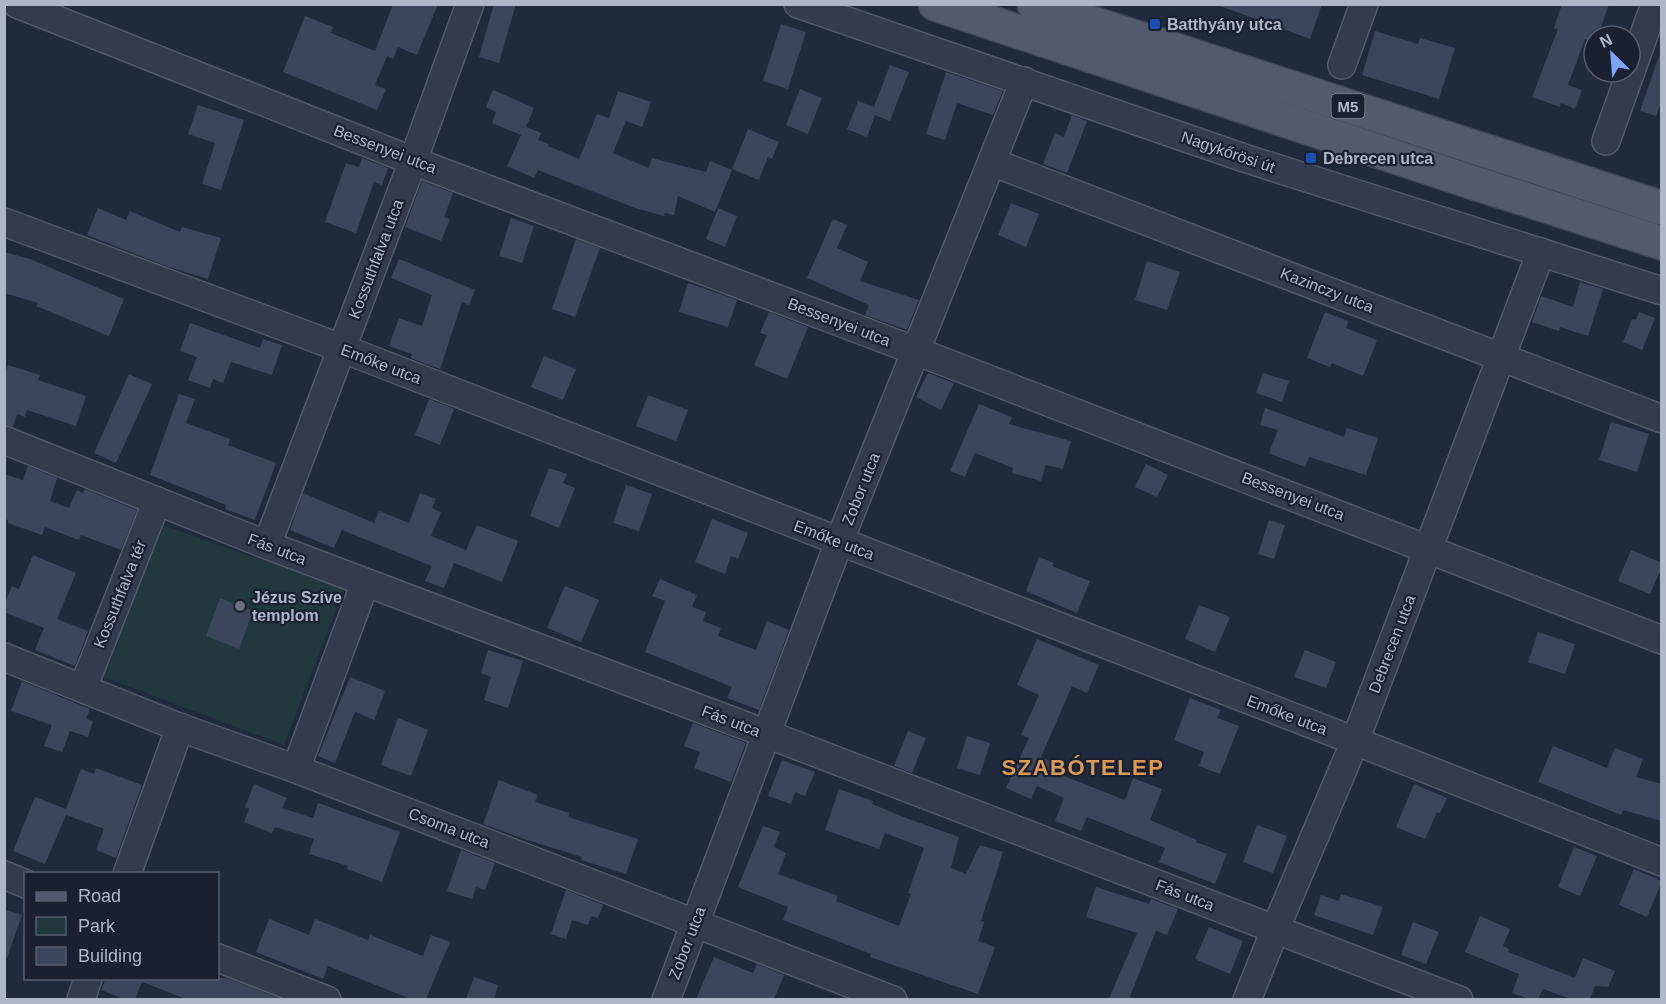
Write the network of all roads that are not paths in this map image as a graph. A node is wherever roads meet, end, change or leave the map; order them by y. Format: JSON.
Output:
{"nodes":[{"id":1,"x":17,"y":4,"type":"edge"},
{"id":2,"x":470,"y":4,"type":"edge"},
{"id":3,"x":798,"y":4,"type":"edge"},
{"id":4,"x":934,"y":4,"type":"edge"},
{"id":5,"x":1034,"y":4,"type":"edge"},
{"id":6,"x":1364,"y":4,"type":"edge"},
{"id":7,"x":1655,"y":4,"type":"edge"},
{"id":8,"x":1342,"y":65,"type":"dead end"},
{"id":9,"x":1024,"y":81,"type":"junction"},
{"id":10,"x":1606,"y":141,"type":"dead end"},
{"id":11,"x":413,"y":161,"type":"junction"},
{"id":12,"x":992,"y":162,"type":"junction"},
{"id":13,"x":1662,"y":208,"type":"edge"},
{"id":14,"x":4,"y":222,"type":"edge"},
{"id":15,"x":1662,"y":243,"type":"edge"},
{"id":16,"x":1541,"y":252,"type":"junction"},
{"id":17,"x":1662,"y":291,"type":"edge"},
{"id":18,"x":341,"y":348,"type":"junction"},
{"id":19,"x":916,"y":351,"type":"junction"},
{"id":20,"x":1501,"y":357,"type":"junction"},
{"id":21,"x":1662,"y":419,"type":"edge"},
{"id":22,"x":4,"y":440,"type":"edge"},
{"id":23,"x":158,"y":501,"type":"junction"},
{"id":24,"x":839,"y":542,"type":"junction"},
{"id":25,"x":267,"y":545,"type":"junction"},
{"id":26,"x":1428,"y":548,"type":"junction"},
{"id":27,"x":365,"y":583,"type":"junction"},
{"id":28,"x":1662,"y":640,"type":"edge"},
{"id":29,"x":4,"y":657,"type":"edge"},
{"id":30,"x":83,"y":688,"type":"junction"},
{"id":31,"x":180,"y":728,"type":"junction"},
{"id":32,"x":768,"y":734,"type":"junction"},
{"id":33,"x":1355,"y":741,"type":"junction"},
{"id":34,"x":296,"y":769,"type":"junction"},
{"id":35,"x":1662,"y":862,"type":"edge"},
{"id":36,"x":127,"y":872,"type":"edge"},
{"id":37,"x":4,"y":875,"type":"edge"},
{"id":38,"x":24,"y":883,"type":"edge"},
{"id":39,"x":695,"y":923,"type":"junction"},
{"id":40,"x":1275,"y":930,"type":"junction"},
{"id":41,"x":219,"y":958,"type":"edge"},
{"id":42,"x":87,"y":980,"type":"edge"},
{"id":43,"x":81,"y":999,"type":"edge"},
{"id":44,"x":327,"y":999,"type":"edge"},
{"id":45,"x":666,"y":999,"type":"edge"},
{"id":46,"x":893,"y":999,"type":"edge"},
{"id":47,"x":1247,"y":999,"type":"edge"},
{"id":48,"x":1459,"y":999,"type":"edge"}],
"edges":[{"from":1,"to":11,"type":"street","name":"Bessenyei utca"},
{"from":2,"to":11,"type":"street","name":"Kossuthfalva utca"},
{"from":3,"to":9,"type":"street","name":"Nagykőrösi út"},
{"from":4,"to":15,"type":"main road","number":"M5"},
{"from":5,"to":13,"type":"main road","number":"M5"},
{"from":6,"to":8,"type":"street"},
{"from":7,"to":10,"type":"street"},
{"from":9,"to":12,"type":"street","name":"Zobor utca"},
{"from":9,"to":16,"type":"street","name":"Nagykőrösi út"},
{"from":11,"to":18,"type":"street","name":"Kossuthfalva utca"},
{"from":11,"to":19,"type":"street","name":"Bessenyei utca"},
{"from":12,"to":19,"type":"street","name":"Zobor utca"},
{"from":12,"to":20,"type":"street","name":"Kazinczy utca"},
{"from":14,"to":18,"type":"street","name":"Emőke utca"},
{"from":16,"to":17,"type":"street","name":"Nagykőrösi út"},
{"from":16,"to":20,"type":"street","name":"Debrecen utca"},
{"from":18,"to":24,"type":"street","name":"Emőke utca"},
{"from":18,"to":25,"type":"street","name":"Kossuthfalva utca"},
{"from":19,"to":24,"type":"street","name":"Zobor utca"},
{"from":19,"to":26,"type":"street","name":"Bessenyei utca"},
{"from":20,"to":21,"type":"street","name":"Kazinczy utca"},
{"from":20,"to":26,"type":"street","name":"Debrecen utca"},
{"from":22,"to":23,"type":"street","name":"Fás utca"},
{"from":23,"to":25,"type":"street","name":"Fás utca"},
{"from":23,"to":30,"type":"street","name":"Kossuthfalva tér"},
{"from":24,"to":32,"type":"street","name":"Zobor utca"},
{"from":24,"to":33,"type":"street","name":"Emőke utca"},
{"from":25,"to":27,"type":"street","name":"Fás utca"},
{"from":26,"to":28,"type":"street","name":"Bessenyei utca"},
{"from":26,"to":33,"type":"street","name":"Debrecen utca"},
{"from":27,"to":32,"type":"street","name":"Fás utca"},
{"from":27,"to":34,"type":"street"},
{"from":29,"to":30,"type":"street","name":"Csoma utca"},
{"from":30,"to":31,"type":"street","name":"Csoma utca"},
{"from":31,"to":34,"type":"street","name":"Csoma utca"},
{"from":31,"to":36,"type":"street"},
{"from":32,"to":39,"type":"street","name":"Zobor utca"},
{"from":32,"to":40,"type":"street","name":"Fás utca"},
{"from":33,"to":35,"type":"street","name":"Emőke utca"},
{"from":33,"to":40,"type":"street","name":"Debrecen utca"},
{"from":34,"to":39,"type":"street","name":"Csoma utca"},
{"from":37,"to":38,"type":"street"},
{"from":39,"to":45,"type":"street","name":"Zobor utca"},
{"from":39,"to":46,"type":"street","name":"Csoma utca"},
{"from":40,"to":47,"type":"street","name":"Debrecen utca"},
{"from":40,"to":48,"type":"street","name":"Fás utca"},
{"from":41,"to":44,"type":"street"},
{"from":42,"to":43,"type":"street"}]}
